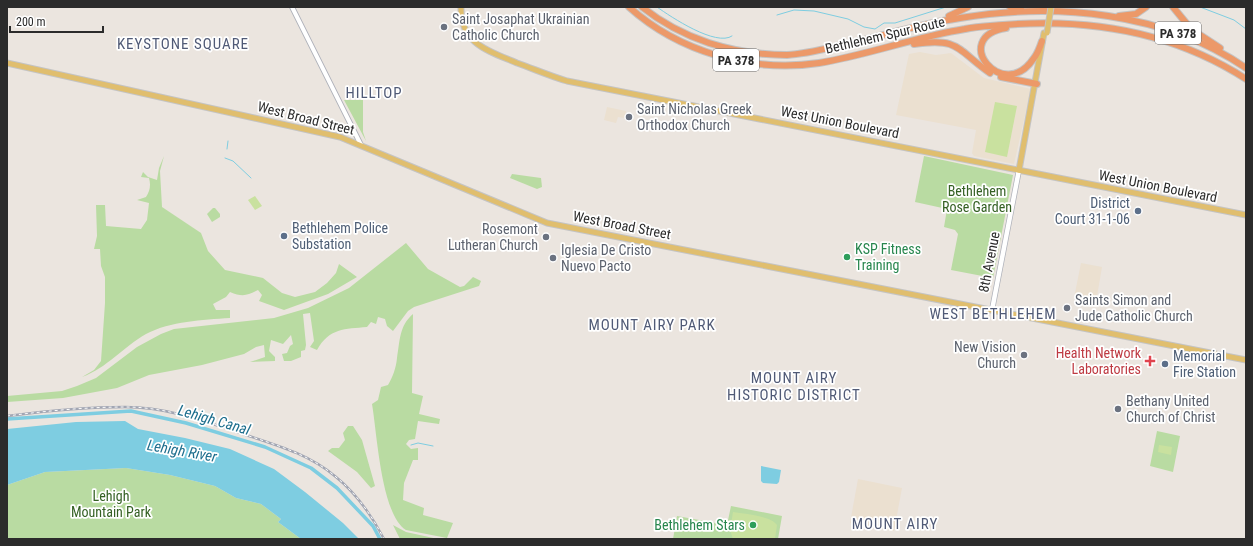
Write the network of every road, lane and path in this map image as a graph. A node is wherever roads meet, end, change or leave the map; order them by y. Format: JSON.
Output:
{"nodes":[{"id":1,"x":292,"y":7,"type":"edge"},
{"id":2,"x":461,"y":7,"type":"edge"},
{"id":3,"x":628,"y":7,"type":"edge"},
{"id":4,"x":642,"y":7,"type":"edge"},
{"id":5,"x":968,"y":7,"type":"edge"},
{"id":6,"x":1010,"y":7,"type":"edge"},
{"id":7,"x":1048,"y":7,"type":"edge"},
{"id":8,"x":1051,"y":7,"type":"edge"},
{"id":9,"x":1146,"y":7,"type":"edge"},
{"id":10,"x":1173,"y":7,"type":"edge"},
{"id":11,"x":1058,"y":11,"type":"junction"},
{"id":12,"x":1105,"y":15,"type":"junction"},
{"id":13,"x":1065,"y":23,"type":"junction"},
{"id":14,"x":925,"y":24,"type":"junction"},
{"id":15,"x":1046,"y":33,"type":"junction"},
{"id":16,"x":1042,"y":41,"type":"junction"},
{"id":17,"x":875,"y":50,"type":"junction"},
{"id":18,"x":8,"y":63,"type":"edge"},
{"id":19,"x":1246,"y":67,"type":"edge"},
{"id":20,"x":1004,"y":74,"type":"junction"},
{"id":21,"x":1246,"y":79,"type":"edge"},
{"id":22,"x":1036,"y":82,"type":"junction"},
{"id":23,"x":361,"y":145,"type":"junction"},
{"id":24,"x":1019,"y":170,"type":"junction"},
{"id":25,"x":1246,"y":215,"type":"edge"},
{"id":26,"x":992,"y":310,"type":"junction"},
{"id":27,"x":1246,"y":360,"type":"edge"}],
"edges":[{"from":1,"to":23,"type":"street"},
{"from":2,"to":24,"type":"main road","name":"West Union Boulevard"},
{"from":3,"to":17,"type":"highway","name":"Bethlehem Spur Route","number":"PA 378"},
{"from":4,"to":14,"type":"highway","name":"Bethlehem Spur Route","number":"PA 378"},
{"from":5,"to":14,"type":"highway"},
{"from":6,"to":11,"type":"highway"},
{"from":7,"to":15,"type":"main road","name":"8th Avenue","bridge":true},
{"from":8,"to":15,"type":"main road","name":"8th Avenue","bridge":true},
{"from":9,"to":12,"type":"highway"},
{"from":10,"to":19,"type":"highway"},
{"from":11,"to":12,"type":"highway","name":"Bethlehem Spur Route","number":"PA 378"},
{"from":11,"to":14,"type":"highway","name":"Bethlehem Spur Route","number":"PA 378"},
{"from":12,"to":19,"type":"highway","name":"Bethlehem Spur Route","number":"PA 378"},
{"from":13,"to":17,"type":"highway","name":"Bethlehem Spur Route","number":"PA 378"},
{"from":13,"to":20,"type":"highway"},
{"from":13,"to":21,"type":"highway","name":"Bethlehem Spur Route","number":"PA 378"},
{"from":15,"to":16,"type":"main road","name":"8th Avenue"},
{"from":15,"to":22,"type":"main road","name":"8th Avenue"},
{"from":16,"to":20,"type":"highway"},
{"from":16,"to":22,"type":"main road","name":"8th Avenue"},
{"from":17,"to":22,"type":"highway"},
{"from":18,"to":23,"type":"main road","name":"West Broad Street"},
{"from":20,"to":22,"type":"highway"},
{"from":22,"to":24,"type":"main road","name":"8th Avenue"},
{"from":23,"to":26,"type":"main road","name":"West Broad Street"},
{"from":24,"to":25,"type":"main road","name":"West Union Boulevard"},
{"from":24,"to":26,"type":"main road","name":"8th Avenue"},
{"from":26,"to":27,"type":"main road","name":"West Broad Street"}]}
